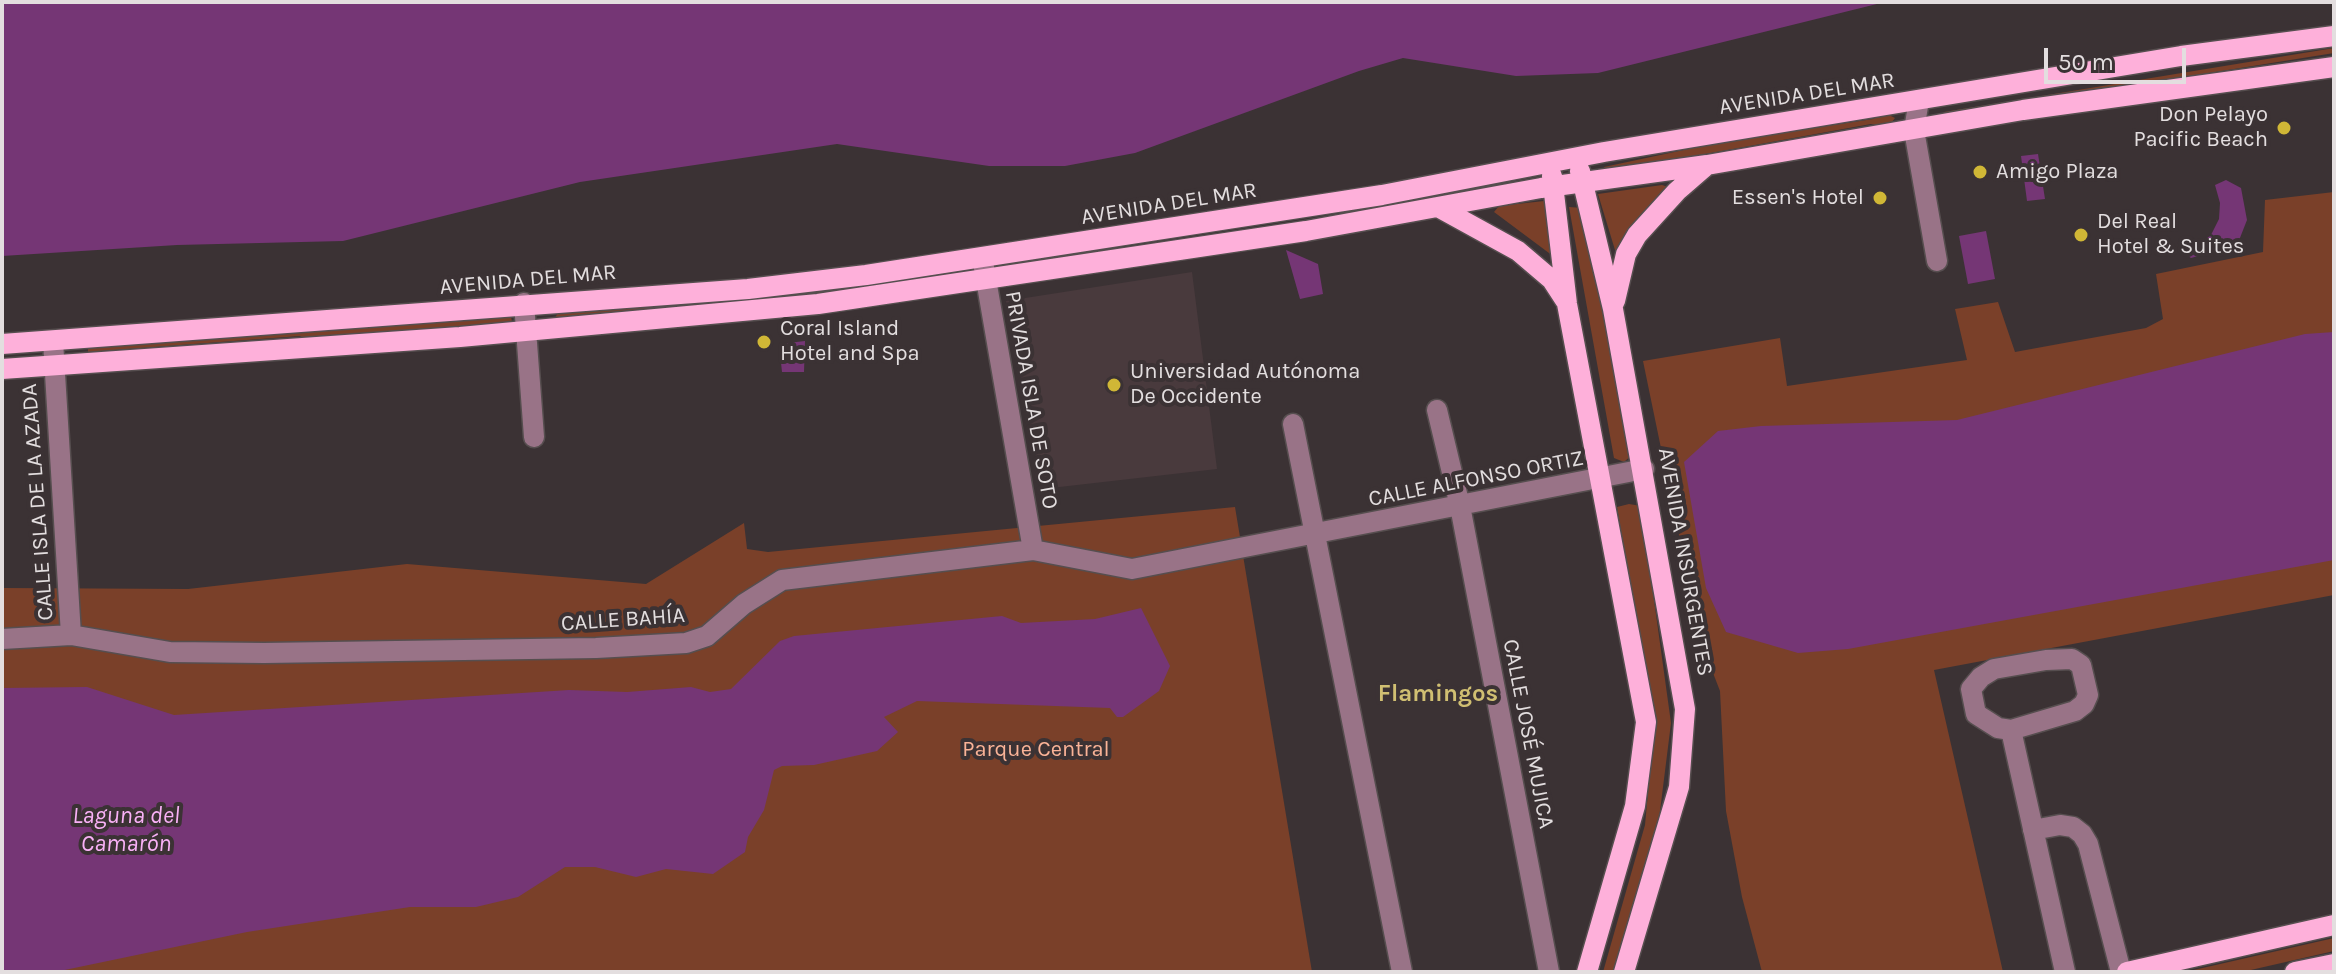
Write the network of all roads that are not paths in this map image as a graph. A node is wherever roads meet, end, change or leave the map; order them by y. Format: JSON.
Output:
{"nodes":[{"id":1,"x":2334,"y":36,"type":"edge"},
{"id":2,"x":2334,"y":67,"type":"edge"},
{"id":3,"x":1919,"y":100,"type":"junction"},
{"id":4,"x":1914,"y":130,"type":"junction"},
{"id":5,"x":1577,"y":158,"type":"junction"},
{"id":6,"x":1550,"y":163,"type":"junction"},
{"id":7,"x":1707,"y":165,"type":"junction"},
{"id":8,"x":1583,"y":182,"type":"junction"},
{"id":9,"x":1555,"y":187,"type":"junction"},
{"id":10,"x":1438,"y":207,"type":"junction"},
{"id":11,"x":982,"y":258,"type":"junction"},
{"id":12,"x":1937,"y":261,"type":"dead end"},
{"id":13,"x":986,"y":281,"type":"junction"},
{"id":14,"x":524,"y":303,"type":"junction"},
{"id":15,"x":1567,"y":304,"type":"junction"},
{"id":16,"x":1613,"y":309,"type":"junction"},
{"id":17,"x":527,"y":330,"type":"junction"},
{"id":18,"x":53,"y":341,"type":"junction"},
{"id":19,"x":2,"y":344,"type":"edge"},
{"id":20,"x":52,"y":366,"type":"junction"},
{"id":21,"x":2,"y":369,"type":"edge"},
{"id":22,"x":1437,"y":410,"type":"dead end"},
{"id":23,"x":1293,"y":424,"type":"dead end"},
{"id":24,"x":534,"y":437,"type":"dead end"},
{"id":25,"x":1644,"y":469,"type":"junction"},
{"id":26,"x":1602,"y":479,"type":"junction"},
{"id":27,"x":1460,"y":506,"type":"junction"},
{"id":28,"x":1317,"y":534,"type":"junction"},
{"id":29,"x":1033,"y":550,"type":"junction"},
{"id":30,"x":71,"y":635,"type":"junction"},
{"id":31,"x":2,"y":639,"type":"edge"},
{"id":32,"x":2011,"y":730,"type":"junction"},
{"id":33,"x":2033,"y":830,"type":"junction"},
{"id":34,"x":2334,"y":925,"type":"edge"},
{"id":35,"x":2334,"y":964,"type":"edge"},
{"id":36,"x":1402,"y":972,"type":"edge"},
{"id":37,"x":1549,"y":972,"type":"edge"},
{"id":38,"x":1587,"y":972,"type":"edge"},
{"id":39,"x":1624,"y":972,"type":"edge"},
{"id":40,"x":2065,"y":972,"type":"edge"},
{"id":41,"x":2124,"y":972,"type":"edge"},
{"id":42,"x":2295,"y":972,"type":"edge"}],
"edges":[{"from":1,"to":3,"type":"main road","name":"AVENIDA DEL MAR"},
{"from":2,"to":4,"type":"main road"},
{"from":3,"to":4,"type":"street"},
{"from":3,"to":5,"type":"main road","name":"AVENIDA DEL MAR"},
{"from":4,"to":7,"type":"main road"},
{"from":4,"to":12,"type":"street"},
{"from":5,"to":6,"type":"main road","name":"AVENIDA DEL MAR"},
{"from":5,"to":8,"type":"main road","name":"AVENIDA INSURGENTES"},
{"from":6,"to":9,"type":"main road"},
{"from":6,"to":11,"type":"main road","name":"AVENIDA DEL MAR"},
{"from":7,"to":8,"type":"main road"},
{"from":7,"to":16,"type":"main road"},
{"from":8,"to":9,"type":"main road"},
{"from":8,"to":16,"type":"main road","name":"AVENIDA INSURGENTES"},
{"from":9,"to":10,"type":"main road"},
{"from":9,"to":15,"type":"main road"},
{"from":10,"to":13,"type":"main road"},
{"from":10,"to":15,"type":"main road"},
{"from":11,"to":13,"type":"street","name":"PRIVADA ISLA DE SOTO"},
{"from":11,"to":14,"type":"main road","name":"AVENIDA DEL MAR"},
{"from":13,"to":17,"type":"main road"},
{"from":13,"to":29,"type":"street","name":"PRIVADA ISLA DE SOTO"},
{"from":14,"to":17,"type":"street"},
{"from":14,"to":18,"type":"main road","name":"AVENIDA DEL MAR"},
{"from":15,"to":26,"type":"main road"},
{"from":16,"to":25,"type":"main road","name":"AVENIDA INSURGENTES"},
{"from":17,"to":20,"type":"main road"},
{"from":17,"to":24,"type":"street"},
{"from":18,"to":19,"type":"main road","name":"AVENIDA DEL MAR"},
{"from":18,"to":20,"type":"street","name":"CALLE ISLA DE LA AZADA"},
{"from":20,"to":21,"type":"main road"},
{"from":20,"to":30,"type":"street","name":"CALLE ISLA DE LA AZADA"},
{"from":22,"to":27,"type":"street","name":"CALLE JOSÉ MUJICA"},
{"from":23,"to":28,"type":"street"},
{"from":25,"to":26,"type":"street","name":"CALLE ALFONSO ORTIZ"},
{"from":25,"to":39,"type":"main road","name":"AVENIDA INSURGENTES"},
{"from":26,"to":27,"type":"street","name":"CALLE ALFONSO ORTIZ"},
{"from":26,"to":38,"type":"main road"},
{"from":27,"to":28,"type":"street","name":"CALLE ALFONSO ORTIZ"},
{"from":27,"to":37,"type":"street","name":"CALLE JOSÉ MUJICA"},
{"from":28,"to":29,"type":"street","name":"CALLE BAHÍA"},
{"from":28,"to":36,"type":"street"},
{"from":29,"to":30,"type":"street","name":"CALLE BAHÍA"},
{"from":30,"to":31,"type":"street","name":"CALLE BAHÍA"},
{"from":32,"to":32,"type":"street"},
{"from":32,"to":33,"type":"street"},
{"from":33,"to":40,"type":"street"},
{"from":33,"to":41,"type":"street"},
{"from":34,"to":41,"type":"main road"},
{"from":35,"to":42,"type":"main road"}]}
